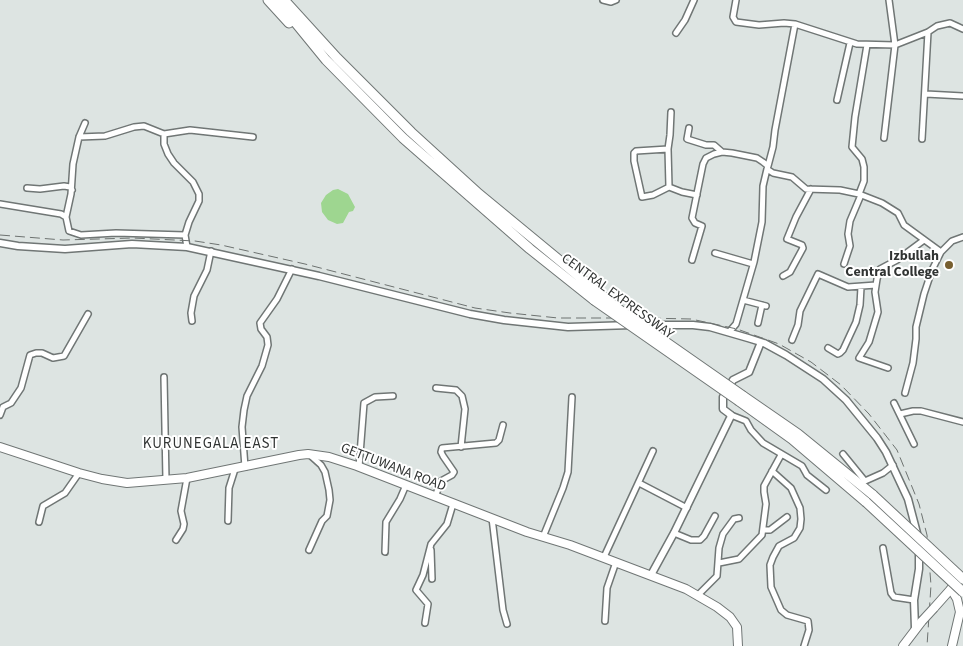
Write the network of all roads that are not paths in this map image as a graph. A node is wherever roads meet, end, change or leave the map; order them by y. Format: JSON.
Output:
{"nodes":[{"id":1,"x":268,"y":0,"type":"edge"},
{"id":2,"x":277,"y":0,"type":"edge"},
{"id":3,"x":284,"y":0,"type":"edge"},
{"id":4,"x":603,"y":0,"type":"edge"},
{"id":5,"x":616,"y":0,"type":"edge"},
{"id":6,"x":694,"y":0,"type":"edge"},
{"id":7,"x":736,"y":0,"type":"edge"},
{"id":8,"x":889,"y":0,"type":"edge"},
{"id":9,"x":795,"y":24,"type":"junction"},
{"id":10,"x":963,"y":29,"type":"edge"},
{"id":11,"x":928,"y":32,"type":"junction"},
{"id":12,"x":676,"y":33,"type":"dead end"},
{"id":13,"x":850,"y":42,"type":"junction"},
{"id":14,"x":867,"y":45,"type":"junction"},
{"id":15,"x":895,"y":45,"type":"junction"},
{"id":16,"x":326,"y":60,"type":"junction"},
{"id":17,"x":926,"y":94,"type":"junction"},
{"id":18,"x":963,"y":96,"type":"edge"},
{"id":19,"x":838,"y":100,"type":"dead end"},
{"id":20,"x":670,"y":112,"type":"dead end"},
{"id":21,"x":85,"y":123,"type":"dead end"},
{"id":22,"x":689,"y":128,"type":"dead end"},
{"id":23,"x":164,"y":134,"type":"junction"},
{"id":24,"x":79,"y":137,"type":"junction"},
{"id":25,"x":253,"y":137,"type":"dead end"},
{"id":26,"x":884,"y":138,"type":"dead end"},
{"id":27,"x":922,"y":139,"type":"dead end"},
{"id":28,"x":668,"y":149,"type":"junction"},
{"id":29,"x":722,"y":152,"type":"junction"},
{"id":30,"x":767,"y":168,"type":"junction"},
{"id":31,"x":669,"y":187,"type":"junction"},
{"id":32,"x":27,"y":188,"type":"dead end"},
{"id":33,"x":811,"y":189,"type":"junction"},
{"id":34,"x":72,"y":190,"type":"junction"},
{"id":35,"x":697,"y":195,"type":"junction"},
{"id":36,"x":860,"y":195,"type":"junction"},
{"id":37,"x":0,"y":204,"type":"edge"},
{"id":38,"x":66,"y":217,"type":"junction"},
{"id":39,"x":185,"y":235,"type":"junction"},
{"id":40,"x":963,"y":238,"type":"edge"},
{"id":41,"x":924,"y":240,"type":"junction"},
{"id":42,"x":0,"y":243,"type":"edge"},
{"id":43,"x":187,"y":246,"type":"junction"},
{"id":44,"x":211,"y":251,"type":"junction"},
{"id":45,"x":941,"y":252,"type":"junction"},
{"id":46,"x":714,"y":253,"type":"dead end"},
{"id":47,"x":692,"y":260,"type":"dead end"},
{"id":48,"x":754,"y":264,"type":"junction"},
{"id":49,"x":844,"y":264,"type":"dead end"},
{"id":50,"x":292,"y":270,"type":"junction"},
{"id":51,"x":783,"y":276,"type":"dead end"},
{"id":52,"x":876,"y":285,"type":"junction"},
{"id":53,"x":861,"y":287,"type":"junction"},
{"id":54,"x":743,"y":300,"type":"junction"},
{"id":55,"x":88,"y":314,"type":"dead end"},
{"id":56,"x":192,"y":321,"type":"dead end"},
{"id":57,"x":758,"y":322,"type":"dead end"},
{"id":58,"x":729,"y":332,"type":"junction"},
{"id":59,"x":792,"y":340,"type":"dead end"},
{"id":60,"x":761,"y":342,"type":"junction"},
{"id":61,"x":828,"y":348,"type":"dead end"},
{"id":62,"x":888,"y":368,"type":"dead end"},
{"id":63,"x":164,"y":377,"type":"dead end"},
{"id":64,"x":436,"y":388,"type":"dead end"},
{"id":65,"x":904,"y":393,"type":"dead end"},
{"id":66,"x":393,"y":396,"type":"dead end"},
{"id":67,"x":572,"y":397,"type":"dead end"},
{"id":68,"x":741,"y":398,"type":"junction"},
{"id":69,"x":894,"y":403,"type":"dead end"},
{"id":70,"x":900,"y":414,"type":"junction"},
{"id":71,"x":0,"y":415,"type":"edge"},
{"id":72,"x":731,"y":415,"type":"junction"},
{"id":73,"x":963,"y":422,"type":"edge"},
{"id":74,"x":503,"y":425,"type":"dead end"},
{"id":75,"x":914,"y":444,"type":"dead end"},
{"id":76,"x":0,"y":447,"type":"edge"},
{"id":77,"x":461,"y":447,"type":"junction"},
{"id":78,"x":653,"y":451,"type":"dead end"},
{"id":79,"x":308,"y":454,"type":"junction"},
{"id":80,"x":843,"y":454,"type":"dead end"},
{"id":81,"x":781,"y":455,"type":"junction"},
{"id":82,"x":893,"y":466,"type":"junction"},
{"id":83,"x":244,"y":467,"type":"junction"},
{"id":84,"x":359,"y":467,"type":"junction"},
{"id":85,"x":235,"y":468,"type":"junction"},
{"id":86,"x":772,"y":472,"type":"junction"},
{"id":87,"x":79,"y":473,"type":"junction"},
{"id":88,"x":187,"y":478,"type":"junction"},
{"id":89,"x":166,"y":480,"type":"junction"},
{"id":90,"x":639,"y":483,"type":"junction"},
{"id":91,"x":406,"y":485,"type":"junction"},
{"id":92,"x":826,"y":490,"type":"dead end"},
{"id":93,"x":435,"y":497,"type":"junction"},
{"id":94,"x":869,"y":499,"type":"junction"},
{"id":95,"x":453,"y":504,"type":"junction"},
{"id":96,"x":686,"y":508,"type":"junction"},
{"id":97,"x":715,"y":516,"type":"dead end"},
{"id":98,"x":787,"y":517,"type":"dead end"},
{"id":99,"x":492,"y":518,"type":"junction"},
{"id":100,"x":739,"y":518,"type":"dead end"},
{"id":101,"x":228,"y":521,"type":"dead end"},
{"id":102,"x":39,"y":522,"type":"dead end"},
{"id":103,"x":763,"y":530,"type":"junction"},
{"id":104,"x":674,"y":533,"type":"junction"},
{"id":105,"x":543,"y":537,"type":"junction"},
{"id":106,"x":176,"y":540,"type":"dead end"},
{"id":107,"x":430,"y":547,"type":"junction"},
{"id":108,"x":883,"y":548,"type":"dead end"},
{"id":109,"x":309,"y":550,"type":"dead end"},
{"id":110,"x":385,"y":552,"type":"dead end"},
{"id":111,"x":604,"y":557,"type":"junction"},
{"id":112,"x":616,"y":562,"type":"junction"},
{"id":113,"x":719,"y":563,"type":"junction"},
{"id":114,"x":651,"y":575,"type":"junction"},
{"id":115,"x":963,"y":577,"type":"edge"},
{"id":116,"x":432,"y":579,"type":"dead end"},
{"id":117,"x":950,"y":589,"type":"junction"},
{"id":118,"x":963,"y":592,"type":"edge"},
{"id":119,"x":698,"y":595,"type":"junction"},
{"id":120,"x":914,"y":600,"type":"junction"},
{"id":121,"x":605,"y":621,"type":"dead end"},
{"id":122,"x":425,"y":623,"type":"dead end"},
{"id":123,"x":507,"y":624,"type":"dead end"},
{"id":124,"x":915,"y":628,"type":"junction"},
{"id":125,"x":738,"y":646,"type":"edge"},
{"id":126,"x":804,"y":646,"type":"edge"},
{"id":127,"x":902,"y":646,"type":"edge"},
{"id":128,"x":952,"y":646,"type":"edge"}],
"edges":[{"from":1,"to":16,"type":"highway"},
{"from":2,"to":16,"type":"highway","name":"CENTRAL EXPRESSWAY"},
{"from":3,"to":68,"type":"highway","name":"CENTRAL EXPRESSWAY","bridge":true},
{"from":4,"to":5,"type":"street"},
{"from":6,"to":12,"type":"street"},
{"from":7,"to":9,"type":"street"},
{"from":8,"to":15,"type":"street"},
{"from":9,"to":13,"type":"street"},
{"from":9,"to":30,"type":"street"},
{"from":10,"to":11,"type":"street"},
{"from":11,"to":15,"type":"street"},
{"from":11,"to":17,"type":"street"},
{"from":13,"to":14,"type":"street"},
{"from":13,"to":19,"type":"street"},
{"from":14,"to":15,"type":"street"},
{"from":14,"to":36,"type":"street"},
{"from":15,"to":26,"type":"street"},
{"from":16,"to":68,"type":"highway","name":"CENTRAL EXPRESSWAY","bridge":true},
{"from":17,"to":18,"type":"street"},
{"from":17,"to":27,"type":"street"},
{"from":20,"to":28,"type":"street"},
{"from":21,"to":24,"type":"street"},
{"from":22,"to":29,"type":"street"},
{"from":23,"to":24,"type":"street"},
{"from":23,"to":25,"type":"street"},
{"from":23,"to":39,"type":"street"},
{"from":24,"to":34,"type":"street"},
{"from":28,"to":31,"type":"street"},
{"from":28,"to":31,"type":"street"},
{"from":29,"to":30,"type":"street"},
{"from":29,"to":35,"type":"street"},
{"from":30,"to":33,"type":"street"},
{"from":30,"to":48,"type":"street"},
{"from":31,"to":35,"type":"street"},
{"from":32,"to":34,"type":"street"},
{"from":33,"to":36,"type":"street"},
{"from":33,"to":51,"type":"street"},
{"from":34,"to":38,"type":"street"},
{"from":35,"to":47,"type":"street"},
{"from":36,"to":41,"type":"street"},
{"from":36,"to":49,"type":"street"},
{"from":37,"to":38,"type":"street"},
{"from":38,"to":39,"type":"street"},
{"from":39,"to":43,"type":"street"},
{"from":40,"to":45,"type":"street"},
{"from":41,"to":45,"type":"street"},
{"from":41,"to":52,"type":"street"},
{"from":42,"to":43,"type":"street"},
{"from":43,"to":44,"type":"street"},
{"from":44,"to":50,"type":"street"},
{"from":44,"to":56,"type":"street"},
{"from":45,"to":65,"type":"street"},
{"from":46,"to":48,"type":"street"},
{"from":48,"to":54,"type":"street"},
{"from":50,"to":58,"type":"street"},
{"from":50,"to":83,"type":"street"},
{"from":52,"to":53,"type":"street"},
{"from":52,"to":62,"type":"street"},
{"from":53,"to":59,"type":"street"},
{"from":53,"to":61,"type":"street"},
{"from":54,"to":57,"type":"street"},
{"from":54,"to":58,"type":"street"},
{"from":55,"to":71,"type":"street"},
{"from":58,"to":60,"type":"street"},
{"from":60,"to":72,"type":"street"},
{"from":60,"to":82,"type":"street"},
{"from":63,"to":89,"type":"street"},
{"from":64,"to":77,"type":"street"},
{"from":66,"to":84,"type":"street"},
{"from":67,"to":105,"type":"street"},
{"from":68,"to":94,"type":"highway","name":"CENTRAL EXPRESSWAY"},
{"from":69,"to":70,"type":"street"},
{"from":70,"to":73,"type":"street"},
{"from":70,"to":75,"type":"street"},
{"from":72,"to":81,"type":"street"},
{"from":72,"to":96,"type":"street"},
{"from":74,"to":77,"type":"street"},
{"from":76,"to":87,"type":"main road","name":"GETTUWANA ROAD"},
{"from":77,"to":93,"type":"street"},
{"from":78,"to":90,"type":"street"},
{"from":79,"to":83,"type":"main road","name":"GETTUWANA ROAD"},
{"from":79,"to":84,"type":"main road","name":"GETTUWANA ROAD"},
{"from":79,"to":109,"type":"street"},
{"from":80,"to":82,"type":"street"},
{"from":81,"to":86,"type":"street"},
{"from":81,"to":92,"type":"street"},
{"from":82,"to":120,"type":"street"},
{"from":83,"to":85,"type":"main road","name":"GETTUWANA ROAD"},
{"from":84,"to":91,"type":"main road","name":"GETTUWANA ROAD"},
{"from":85,"to":88,"type":"main road","name":"GETTUWANA ROAD"},
{"from":85,"to":101,"type":"street"},
{"from":86,"to":103,"type":"street"},
{"from":86,"to":126,"type":"street"},
{"from":87,"to":89,"type":"main road","name":"GETTUWANA ROAD"},
{"from":87,"to":102,"type":"street"},
{"from":88,"to":89,"type":"main road","name":"GETTUWANA ROAD"},
{"from":88,"to":106,"type":"street"},
{"from":90,"to":96,"type":"street"},
{"from":90,"to":111,"type":"street"},
{"from":91,"to":93,"type":"main road","name":"GETTUWANA ROAD"},
{"from":91,"to":110,"type":"street"},
{"from":93,"to":95,"type":"main road","name":"GETTUWANA ROAD"},
{"from":94,"to":115,"type":"highway","name":"CENTRAL EXPRESSWAY","bridge":true},
{"from":94,"to":118,"type":"highway","name":"CENTRAL EXPRESSWAY","bridge":true},
{"from":95,"to":99,"type":"main road","name":"GETTUWANA ROAD"},
{"from":95,"to":107,"type":"street"},
{"from":96,"to":104,"type":"street"},
{"from":97,"to":104,"type":"street"},
{"from":98,"to":103,"type":"street"},
{"from":99,"to":105,"type":"main road","name":"GETTUWANA ROAD"},
{"from":99,"to":123,"type":"street"},
{"from":100,"to":113,"type":"street"},
{"from":103,"to":113,"type":"street"},
{"from":104,"to":114,"type":"street"},
{"from":105,"to":111,"type":"main road","name":"GETTUWANA ROAD"},
{"from":107,"to":116,"type":"street"},
{"from":107,"to":122,"type":"street"},
{"from":108,"to":120,"type":"street"},
{"from":111,"to":112,"type":"main road","name":"GETTUWANA ROAD"},
{"from":112,"to":114,"type":"main road","name":"GETTUWANA ROAD"},
{"from":112,"to":121,"type":"street"},
{"from":113,"to":119,"type":"street"},
{"from":114,"to":119,"type":"main road","name":"GETTUWANA ROAD"},
{"from":115,"to":117,"type":"main road"},
{"from":117,"to":124,"type":"main road","bridge":true},
{"from":117,"to":128,"type":"main road"},
{"from":119,"to":125,"type":"main road","name":"GETTUWANA ROAD"},
{"from":120,"to":124,"type":"street"},
{"from":124,"to":127,"type":"main road"}]}
